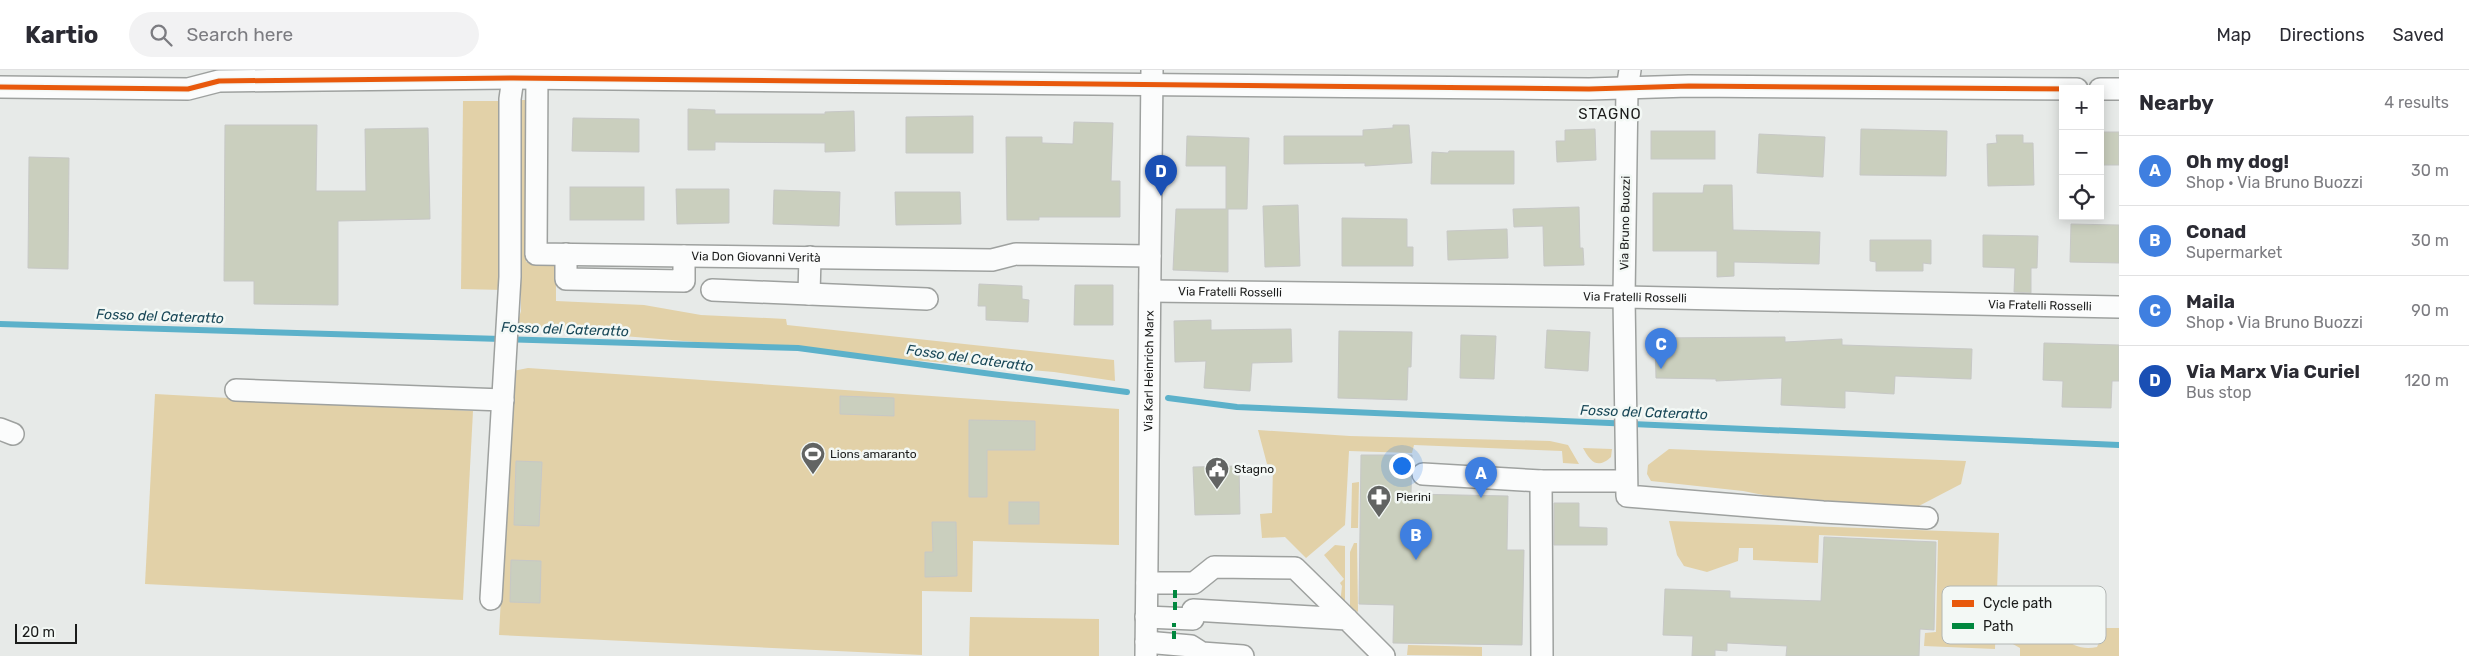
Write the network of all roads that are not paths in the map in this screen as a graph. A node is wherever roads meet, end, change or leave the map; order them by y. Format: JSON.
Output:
{"nodes":[{"id":1,"x":477,"y":74,"type":"edge"},
{"id":2,"x":537,"y":74,"type":"edge"},
{"id":3,"x":219,"y":75,"type":"edge"},
{"id":4,"x":513,"y":78,"type":"junction"},
{"id":5,"x":1152,"y":78,"type":"edge"},
{"id":6,"x":1449,"y":79,"type":"edge"},
{"id":7,"x":1629,"y":79,"type":"edge"},
{"id":8,"x":1959,"y":79,"type":"edge"},
{"id":9,"x":0,"y":87,"type":"edge"},
{"id":10,"x":2059,"y":87,"type":"edge"},
{"id":11,"x":2104,"y":89,"type":"edge"},
{"id":12,"x":2119,"y":89,"type":"edge"},
{"id":13,"x":1150,"y":256,"type":"junction"},
{"id":14,"x":810,"y":257,"type":"junction"},
{"id":15,"x":712,"y":290,"type":"dead end"},
{"id":16,"x":1150,"y":291,"type":"junction"},
{"id":17,"x":809,"y":294,"type":"junction"},
{"id":18,"x":1624,"y":296,"type":"junction"},
{"id":19,"x":927,"y":299,"type":"dead end"},
{"id":20,"x":2119,"y":308,"type":"edge"},
{"id":21,"x":236,"y":390,"type":"dead end"},
{"id":22,"x":503,"y":400,"type":"junction"},
{"id":23,"x":1423,"y":474,"type":"dead end"},
{"id":24,"x":1541,"y":481,"type":"junction"},
{"id":25,"x":1626,"y":488,"type":"junction"},
{"id":26,"x":1927,"y":518,"type":"dead end"},
{"id":27,"x":1147,"y":583,"type":"junction"},
{"id":28,"x":491,"y":599,"type":"dead end"},
{"id":29,"x":1146,"y":617,"type":"junction"},
{"id":30,"x":1346,"y":618,"type":"junction"},
{"id":31,"x":1146,"y":649,"type":"edge"},
{"id":32,"x":1243,"y":656,"type":"edge"},
{"id":33,"x":1384,"y":656,"type":"edge"},
{"id":34,"x":1542,"y":656,"type":"edge"}],
"edges":[{"from":1,"to":3,"type":"street"},
{"from":1,"to":4,"type":"street"},
{"from":2,"to":4,"type":"street"},
{"from":2,"to":5,"type":"street"},
{"from":2,"to":14,"type":"street","name":"Via Don Giovanni Verità"},
{"from":3,"to":9,"type":"street"},
{"from":4,"to":22,"type":"street"},
{"from":5,"to":6,"type":"street"},
{"from":5,"to":13,"type":"street","name":"Via Karl Heinrich Marx"},
{"from":6,"to":7,"type":"street"},
{"from":7,"to":8,"type":"street"},
{"from":7,"to":18,"type":"street","name":"Via Bruno Buozzi"},
{"from":8,"to":10,"type":"street"},
{"from":11,"to":12,"type":"street"},
{"from":13,"to":14,"type":"street","name":"Via Don Giovanni Verità"},
{"from":13,"to":16,"type":"street","name":"Via Karl Heinrich Marx"},
{"from":14,"to":17,"type":"street"},
{"from":15,"to":17,"type":"street"},
{"from":16,"to":18,"type":"street","name":"Via Fratelli Rosselli"},
{"from":16,"to":27,"type":"street","name":"Via Karl Heinrich Marx"},
{"from":17,"to":19,"type":"street"},
{"from":18,"to":20,"type":"street","name":"Via Fratelli Rosselli"},
{"from":18,"to":25,"type":"street","name":"Via Bruno Buozzi"},
{"from":21,"to":22,"type":"street"},
{"from":22,"to":28,"type":"street"},
{"from":23,"to":24,"type":"street"},
{"from":24,"to":25,"type":"street"},
{"from":24,"to":34,"type":"street"},
{"from":25,"to":26,"type":"street"},
{"from":27,"to":29,"type":"street","name":"Via Karl Heinrich Marx"},
{"from":27,"to":30,"type":"street"},
{"from":29,"to":30,"type":"street"},
{"from":29,"to":31,"type":"street","name":"Via Karl Heinrich Marx"},
{"from":30,"to":33,"type":"street"},
{"from":31,"to":32,"type":"street"}]}
